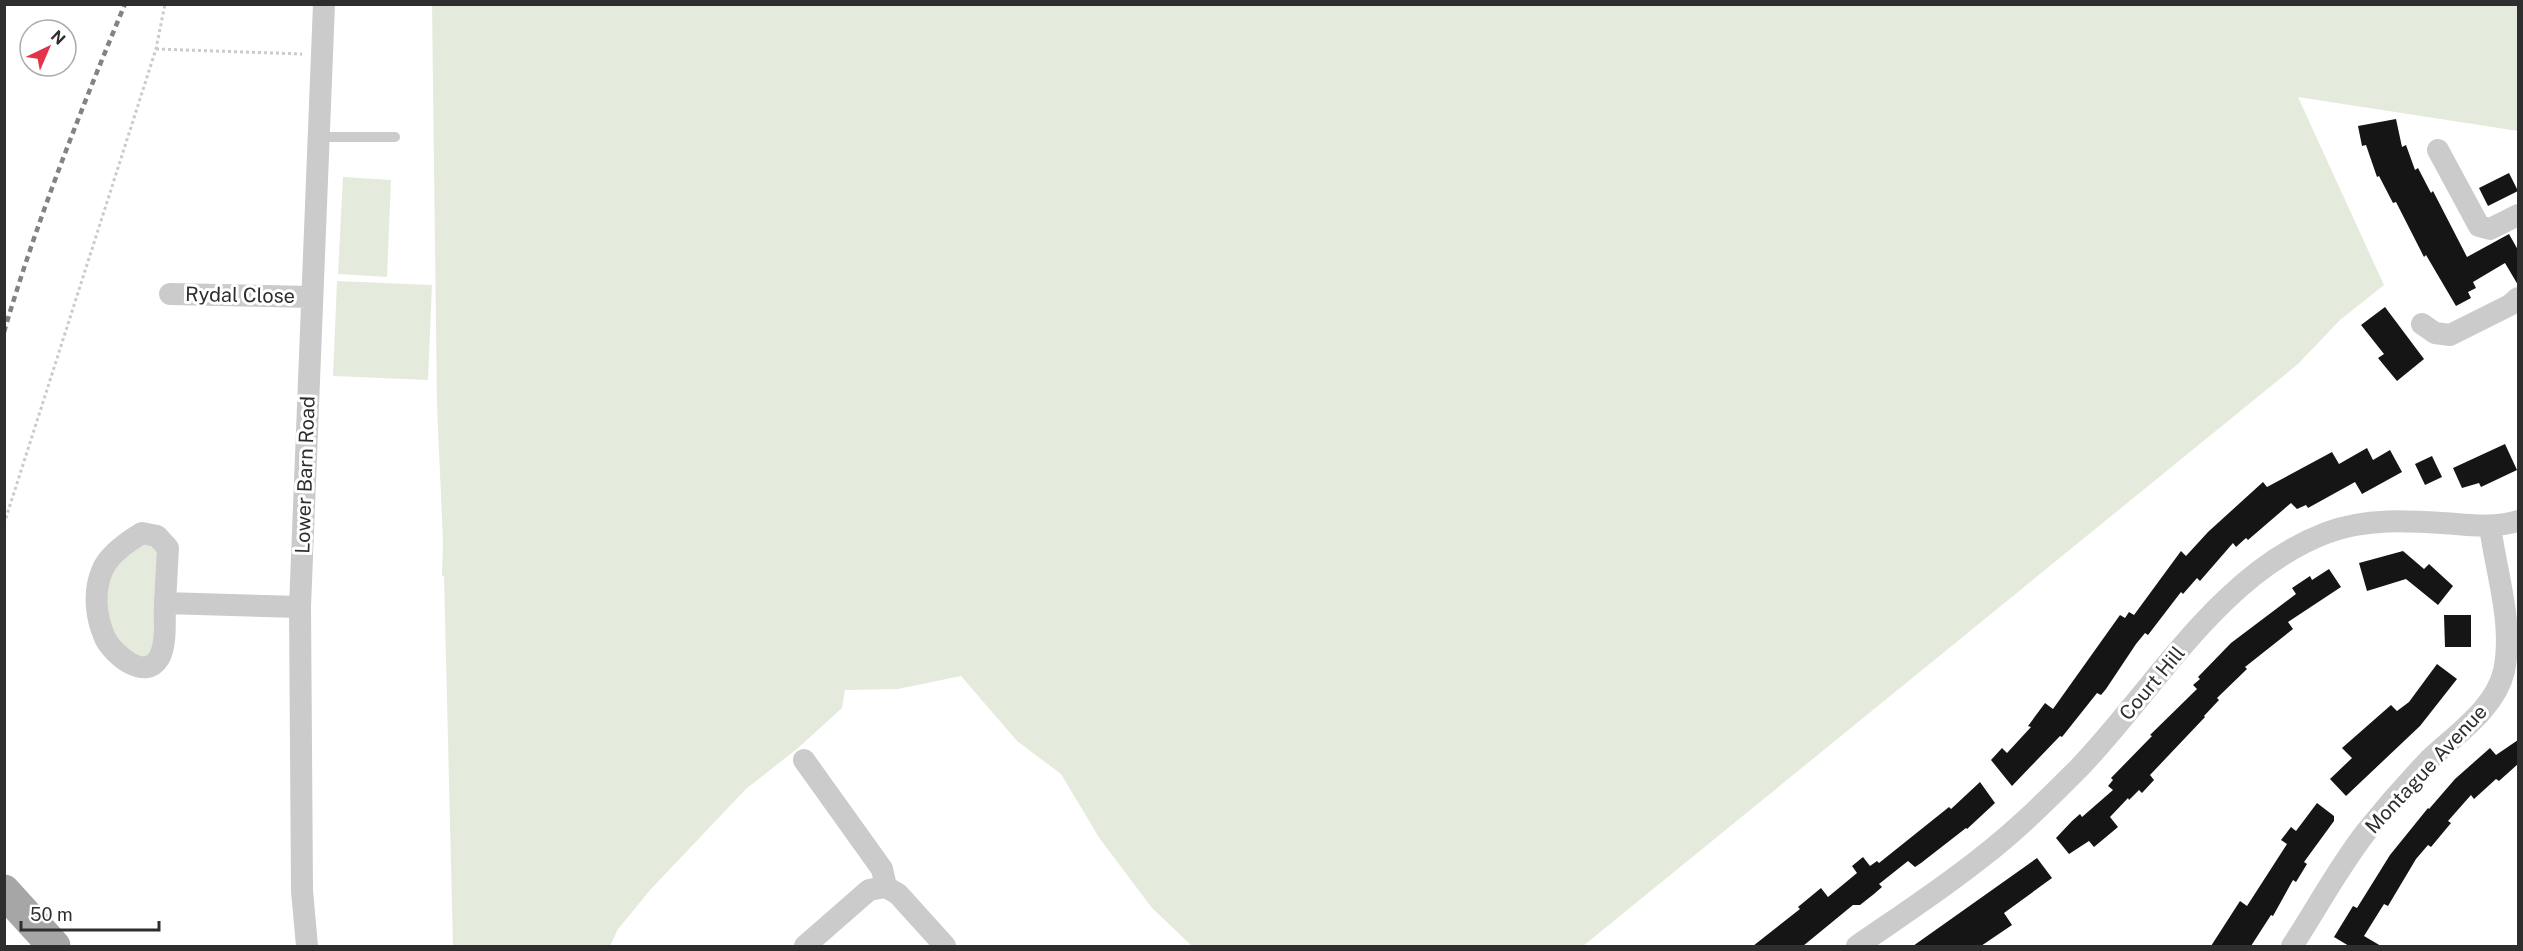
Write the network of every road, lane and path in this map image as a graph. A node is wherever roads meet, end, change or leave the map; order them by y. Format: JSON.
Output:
{"nodes":[{"id":1,"x":165,"y":4,"type":"edge"},
{"id":2,"x":324,"y":4,"type":"edge"},
{"id":3,"x":156,"y":49,"type":"junction"},
{"id":4,"x":321,"y":54,"type":"junction"},
{"id":5,"x":317,"y":137,"type":"junction"},
{"id":6,"x":395,"y":137,"type":"dead end"},
{"id":7,"x":2438,"y":150,"type":"dead end"},
{"id":8,"x":2518,"y":215,"type":"edge"},
{"id":9,"x":170,"y":294,"type":"dead end"},
{"id":10,"x":311,"y":297,"type":"junction"},
{"id":11,"x":2518,"y":298,"type":"edge"},
{"id":12,"x":2422,"y":324,"type":"dead end"},
{"id":13,"x":2518,"y":521,"type":"edge"},
{"id":14,"x":4,"y":524,"type":"edge"},
{"id":15,"x":2490,"y":526,"type":"junction"},
{"id":16,"x":165,"y":603,"type":"junction"},
{"id":17,"x":300,"y":607,"type":"junction"},
{"id":18,"x":2509,"y":682,"type":"edge"},
{"id":19,"x":804,"y":760,"type":"dead end"},
{"id":20,"x":886,"y":887,"type":"junction"},
{"id":21,"x":4,"y":891,"type":"edge"},
{"id":22,"x":54,"y":946,"type":"edge"},
{"id":23,"x":306,"y":946,"type":"edge"},
{"id":24,"x":805,"y":946,"type":"edge"},
{"id":25,"x":945,"y":946,"type":"edge"},
{"id":26,"x":1857,"y":946,"type":"edge"},
{"id":27,"x":2292,"y":946,"type":"edge"}],
"edges":[{"from":1,"to":3,"type":"path"},
{"from":2,"to":4,"type":"street","name":"Lower Barn Road"},
{"from":3,"to":4,"type":"path"},
{"from":3,"to":14,"type":"path"},
{"from":4,"to":5,"type":"street","name":"Lower Barn Road"},
{"from":5,"to":6,"type":"lane"},
{"from":5,"to":10,"type":"street","name":"Lower Barn Road"},
{"from":7,"to":8,"type":"street"},
{"from":9,"to":10,"type":"street","name":"Rydal Close"},
{"from":10,"to":17,"type":"street","name":"Lower Barn Road"},
{"from":11,"to":12,"type":"street"},
{"from":13,"to":15,"type":"street","name":"Court Hill"},
{"from":15,"to":18,"type":"street","name":"Montague Avenue"},
{"from":15,"to":26,"type":"street","name":"Court Hill"},
{"from":16,"to":16,"type":"street"},
{"from":16,"to":17,"type":"street"},
{"from":17,"to":23,"type":"street","name":"Lower Barn Road"},
{"from":18,"to":27,"type":"street","name":"Montague Avenue"},
{"from":19,"to":20,"type":"street"},
{"from":20,"to":24,"type":"street"},
{"from":20,"to":25,"type":"street"},
{"from":21,"to":22,"type":"main road"}]}
